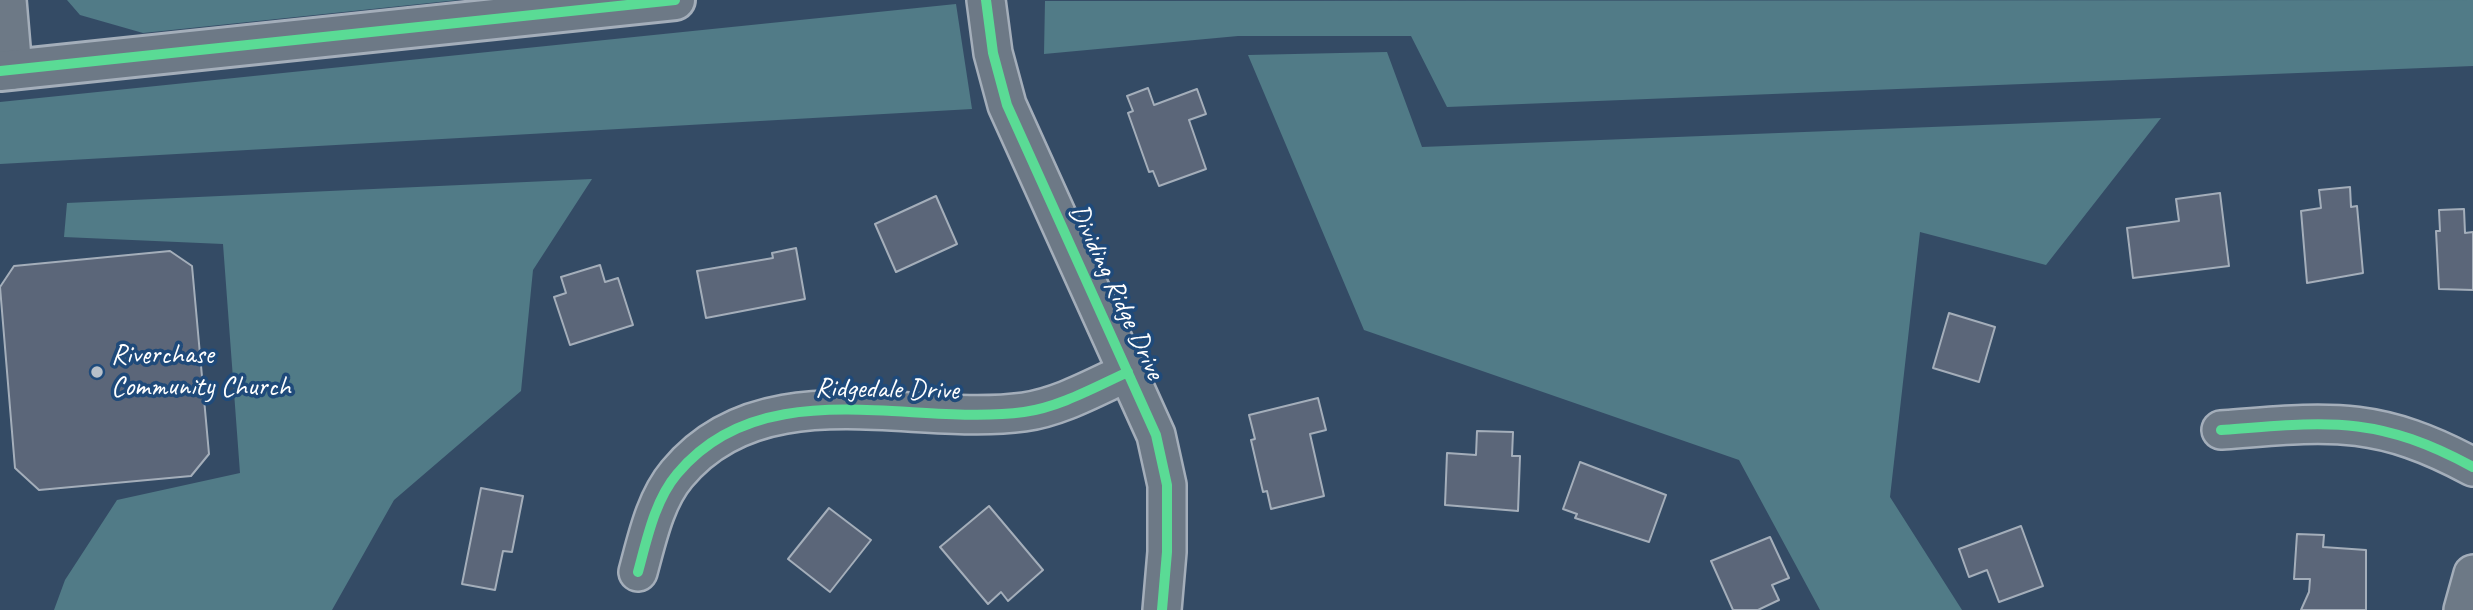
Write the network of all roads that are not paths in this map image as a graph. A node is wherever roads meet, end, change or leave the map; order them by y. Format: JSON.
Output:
{"nodes":[{"id":1,"x":8,"y":0,"type":"edge"},
{"id":2,"x":675,"y":0,"type":"edge"},
{"id":3,"x":986,"y":0,"type":"edge"},
{"id":4,"x":6,"y":71,"type":"edge"},
{"id":5,"x":1128,"y":372,"type":"junction"},
{"id":6,"x":2221,"y":430,"type":"dead end"},
{"id":7,"x":2473,"y":467,"type":"edge"},
{"id":8,"x":638,"y":572,"type":"dead end"},
{"id":9,"x":2473,"y":574,"type":"edge"},
{"id":10,"x":1162,"y":610,"type":"edge"},
{"id":11,"x":2463,"y":610,"type":"edge"}],
"edges":[{"from":1,"to":4,"type":"street"},
{"from":2,"to":4,"type":"street"},
{"from":3,"to":5,"type":"street","name":"Dividing Ridge Drive"},
{"from":5,"to":8,"type":"street","name":"Ridgedale Drive"},
{"from":5,"to":10,"type":"street","name":"Dividing Ridge Drive"},
{"from":6,"to":7,"type":"street"},
{"from":9,"to":11,"type":"street"}]}
